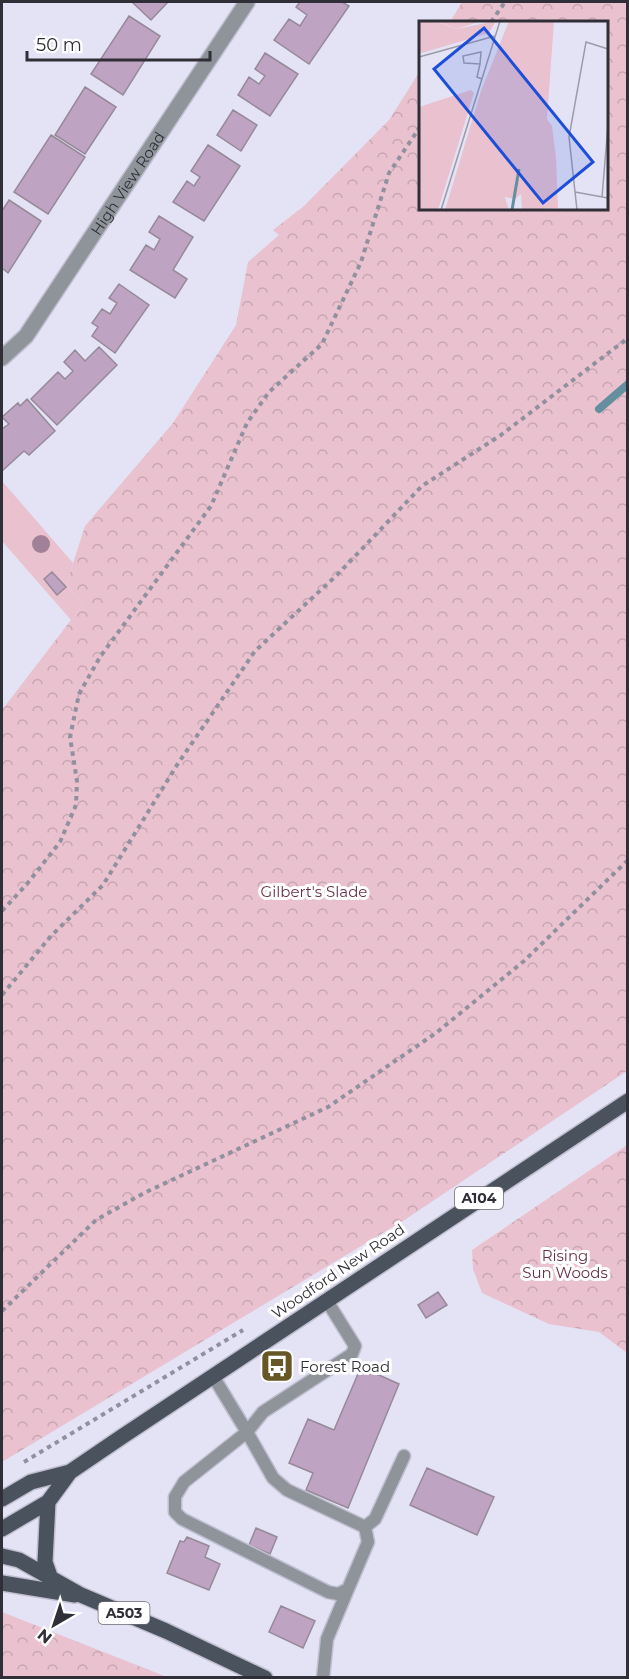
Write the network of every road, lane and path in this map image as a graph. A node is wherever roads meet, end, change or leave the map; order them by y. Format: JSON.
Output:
{"nodes":[{"id":1,"x":247,"y":2,"type":"edge"},
{"id":2,"x":505,"y":2,"type":"edge"},
{"id":3,"x":492,"y":21,"type":"edge"},
{"id":4,"x":419,"y":128,"type":"edge"},
{"id":5,"x":627,"y":338,"type":"edge"},
{"id":6,"x":2,"y":358,"type":"edge"},
{"id":7,"x":627,"y":860,"type":"edge"},
{"id":8,"x":2,"y":911,"type":"edge"},
{"id":9,"x":2,"y":995,"type":"edge"},
{"id":10,"x":627,"y":1101,"type":"edge"},
{"id":11,"x":327,"y":1301,"type":"junction"},
{"id":12,"x":2,"y":1311,"type":"edge"},
{"id":13,"x":248,"y":1327,"type":"dead end"},
{"id":14,"x":213,"y":1376,"type":"junction"},
{"id":15,"x":247,"y":1432,"type":"junction"},
{"id":16,"x":404,"y":1456,"type":"dead end"},
{"id":17,"x":20,"y":1464,"type":"dead end"},
{"id":18,"x":70,"y":1472,"type":"junction"},
{"id":19,"x":2,"y":1499,"type":"edge"},
{"id":20,"x":48,"y":1502,"type":"junction"},
{"id":21,"x":364,"y":1527,"type":"junction"},
{"id":22,"x":2,"y":1529,"type":"edge"},
{"id":23,"x":2,"y":1556,"type":"edge"},
{"id":24,"x":50,"y":1576,"type":"junction"},
{"id":25,"x":2,"y":1583,"type":"edge"},
{"id":26,"x":348,"y":1589,"type":"junction"},
{"id":27,"x":81,"y":1595,"type":"junction"},
{"id":28,"x":265,"y":1677,"type":"edge"},
{"id":29,"x":323,"y":1677,"type":"edge"}],
"edges":[{"from":1,"to":6,"type":"street","name":"High View Road"},
{"from":2,"to":3,"type":"path"},
{"from":4,"to":8,"type":"path"},
{"from":5,"to":9,"type":"path"},
{"from":7,"to":12,"type":"path"},
{"from":10,"to":11,"type":"main road","name":"Woodford New Road","number":"A104"},
{"from":11,"to":14,"type":"main road","name":"Woodford New Road","number":"A104"},
{"from":11,"to":15,"type":"lane"},
{"from":13,"to":17,"type":"path"},
{"from":14,"to":15,"type":"lane"},
{"from":14,"to":18,"type":"main road","name":"Woodford New Road","number":"A104"},
{"from":15,"to":21,"type":"lane"},
{"from":15,"to":26,"type":"lane"},
{"from":16,"to":21,"type":"lane"},
{"from":18,"to":19,"type":"main road","name":"Woodford New Road","number":"A104"},
{"from":18,"to":20,"type":"main road","name":"Woodford New Road","number":"A104"},
{"from":20,"to":22,"type":"main road","name":"Woodford New Road","number":"A104"},
{"from":20,"to":24,"type":"main road"},
{"from":21,"to":26,"type":"lane"},
{"from":23,"to":24,"type":"main road","number":"A503"},
{"from":24,"to":27,"type":"main road","number":"A503"},
{"from":25,"to":27,"type":"main road","number":"A503"},
{"from":26,"to":29,"type":"lane"},
{"from":27,"to":28,"type":"main road","number":"A503"}]}
